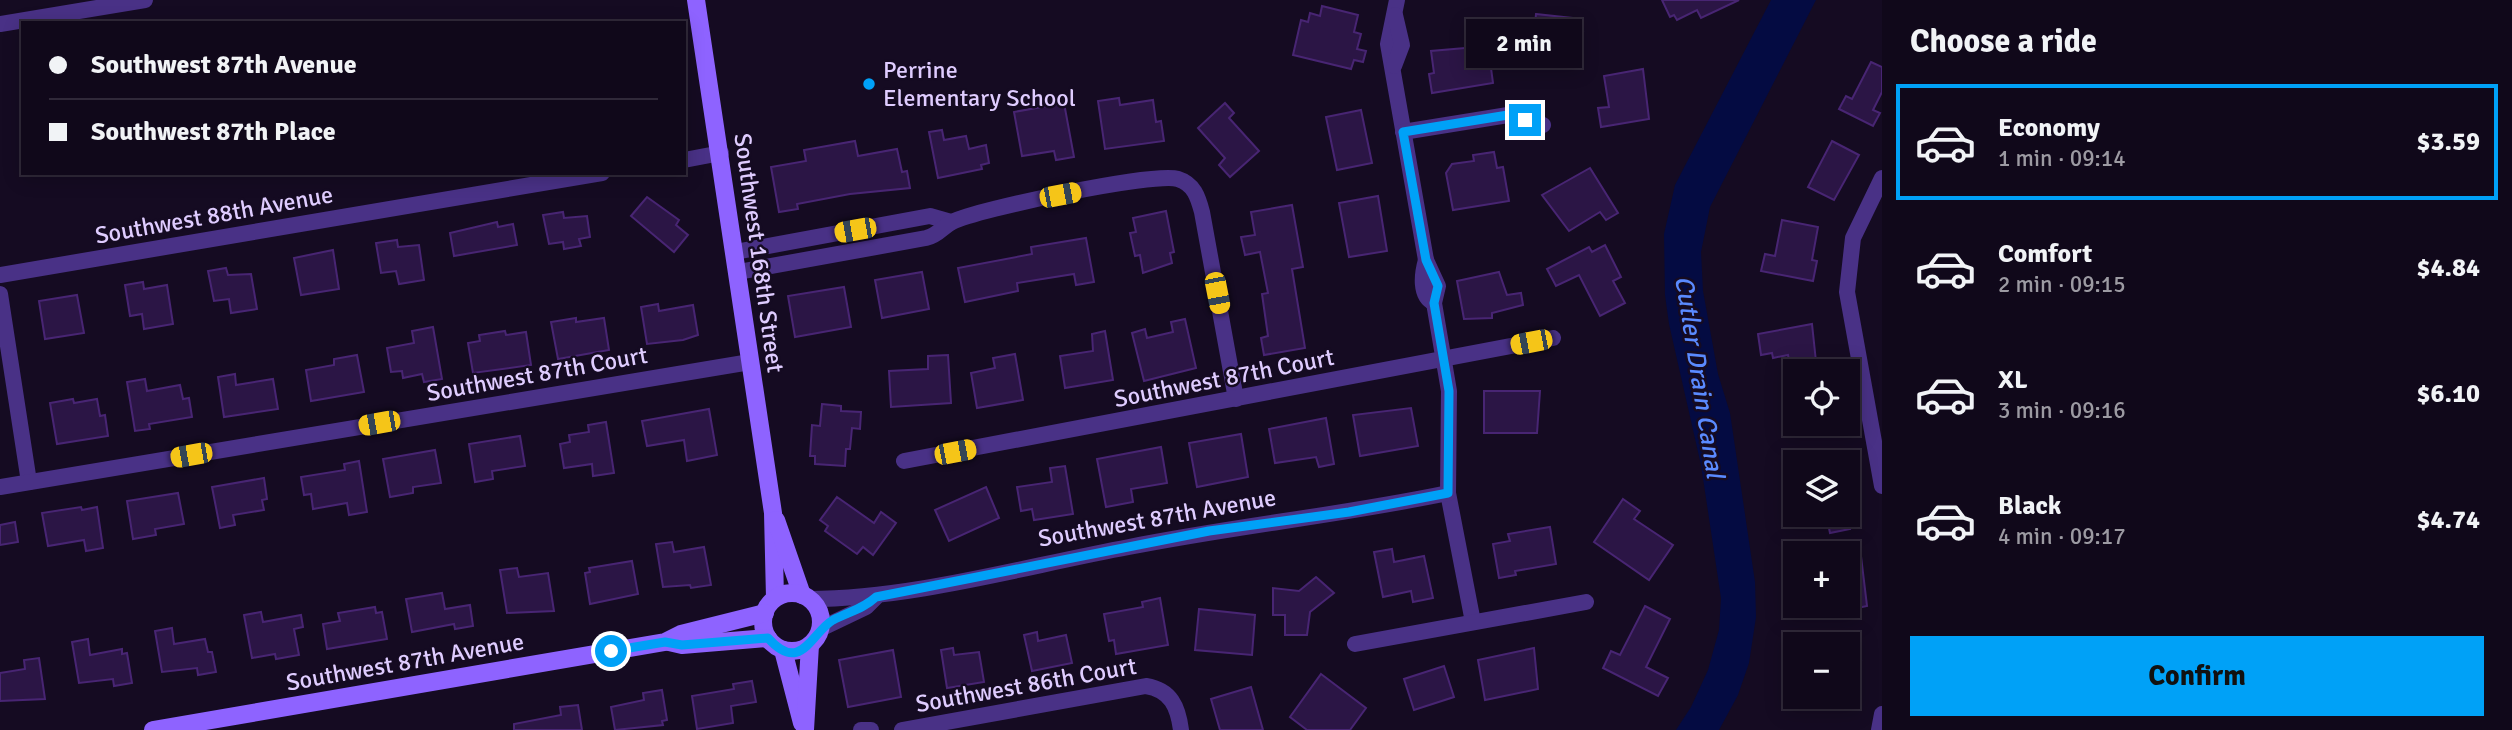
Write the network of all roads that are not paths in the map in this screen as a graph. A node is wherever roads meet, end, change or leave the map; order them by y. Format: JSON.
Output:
{"nodes":[{"id":1,"x":145,"y":0,"type":"edge"},
{"id":2,"x":696,"y":0,"type":"edge"},
{"id":3,"x":1396,"y":7,"type":"edge"},
{"id":4,"x":0,"y":24,"type":"edge"},
{"id":5,"x":1543,"y":125,"type":"dead end"},
{"id":6,"x":1403,"y":132,"type":"junction"},
{"id":7,"x":721,"y":153,"type":"junction"},
{"id":8,"x":686,"y":160,"type":"edge"},
{"id":9,"x":590,"y":175,"type":"edge"},
{"id":10,"x":1882,"y":178,"type":"edge"},
{"id":11,"x":951,"y":222,"type":"junction"},
{"id":12,"x":735,"y":252,"type":"junction"},
{"id":13,"x":738,"y":272,"type":"junction"},
{"id":14,"x":0,"y":275,"type":"edge"},
{"id":15,"x":0,"y":294,"type":"edge"},
{"id":16,"x":1553,"y":338,"type":"dead end"},
{"id":17,"x":1444,"y":359,"type":"junction"},
{"id":18,"x":750,"y":362,"type":"junction"},
{"id":19,"x":1236,"y":399,"type":"junction"},
{"id":20,"x":1875,"y":415,"type":"edge"},
{"id":21,"x":904,"y":461,"type":"dead end"},
{"id":22,"x":29,"y":482,"type":"junction"},
{"id":23,"x":1882,"y":486,"type":"edge"},
{"id":24,"x":0,"y":487,"type":"edge"},
{"id":25,"x":1448,"y":493,"type":"junction"},
{"id":26,"x":773,"y":513,"type":"junction"},
{"id":27,"x":806,"y":597,"type":"junction"},
{"id":28,"x":876,"y":597,"type":"junction"},
{"id":29,"x":1586,"y":602,"type":"dead end"},
{"id":30,"x":770,"y":606,"type":"junction"},
{"id":31,"x":1473,"y":622,"type":"junction"},
{"id":32,"x":820,"y":629,"type":"junction"},
{"id":33,"x":768,"y":638,"type":"junction"},
{"id":34,"x":665,"y":642,"type":"junction"},
{"id":35,"x":1355,"y":644,"type":"dead end"},
{"id":36,"x":810,"y":645,"type":"junction"},
{"id":37,"x":783,"y":650,"type":"junction"},
{"id":38,"x":1882,"y":714,"type":"edge"},
{"id":39,"x":805,"y":729,"type":"edge"},
{"id":40,"x":153,"y":730,"type":"edge"},
{"id":41,"x":861,"y":730,"type":"edge"},
{"id":42,"x":871,"y":730,"type":"edge"},
{"id":43,"x":902,"y":730,"type":"edge"},
{"id":44,"x":1181,"y":730,"type":"edge"},
{"id":45,"x":1879,"y":730,"type":"edge"}],
"edges":[{"from":1,"to":4,"type":"street"},
{"from":2,"to":7,"type":"street","name":"Southwest 168th Street"},
{"from":3,"to":6,"type":"street"},
{"from":5,"to":6,"type":"street"},
{"from":6,"to":17,"type":"street"},
{"from":7,"to":8,"type":"street"},
{"from":7,"to":12,"type":"street","name":"Southwest 168th Street"},
{"from":9,"to":14,"type":"street","name":"Southwest 88th Avenue"},
{"from":10,"to":20,"type":"street"},
{"from":11,"to":12,"type":"street"},
{"from":11,"to":13,"type":"street"},
{"from":11,"to":19,"type":"street"},
{"from":12,"to":13,"type":"street","name":"Southwest 168th Street"},
{"from":13,"to":18,"type":"street","name":"Southwest 168th Street"},
{"from":15,"to":22,"type":"street"},
{"from":16,"to":17,"type":"street","name":"Southwest 87th Court"},
{"from":17,"to":19,"type":"street","name":"Southwest 87th Court"},
{"from":17,"to":25,"type":"street"},
{"from":18,"to":22,"type":"street","name":"Southwest 87th Court"},
{"from":18,"to":26,"type":"street","name":"Southwest 168th Street"},
{"from":19,"to":21,"type":"street","name":"Southwest 87th Court"},
{"from":20,"to":23,"type":"street"},
{"from":22,"to":24,"type":"street","name":"Southwest 87th Court"},
{"from":25,"to":28,"type":"street","name":"Southwest 87th Avenue"},
{"from":25,"to":31,"type":"street"},
{"from":26,"to":27,"type":"street","name":"Southwest 168th Street"},
{"from":26,"to":30,"type":"street","name":"Southwest 168th Street"},
{"from":27,"to":28,"type":"street","name":"Southwest 87th Avenue"},
{"from":27,"to":30,"type":"street"},
{"from":27,"to":32,"type":"street"},
{"from":28,"to":32,"type":"street","name":"Southwest 87th Avenue"},
{"from":29,"to":31,"type":"street"},
{"from":30,"to":33,"type":"street"},
{"from":30,"to":34,"type":"street","name":"Southwest 87th Avenue"},
{"from":31,"to":35,"type":"street"},
{"from":32,"to":36,"type":"street"},
{"from":33,"to":34,"type":"street","name":"Southwest 87th Avenue"},
{"from":33,"to":37,"type":"street"},
{"from":34,"to":40,"type":"street","name":"Southwest 87th Avenue"},
{"from":36,"to":37,"type":"street"},
{"from":36,"to":39,"type":"street"},
{"from":37,"to":39,"type":"street"},
{"from":38,"to":45,"type":"street"},
{"from":41,"to":42,"type":"street"},
{"from":43,"to":44,"type":"street","name":"Southwest 86th Court"}]}
